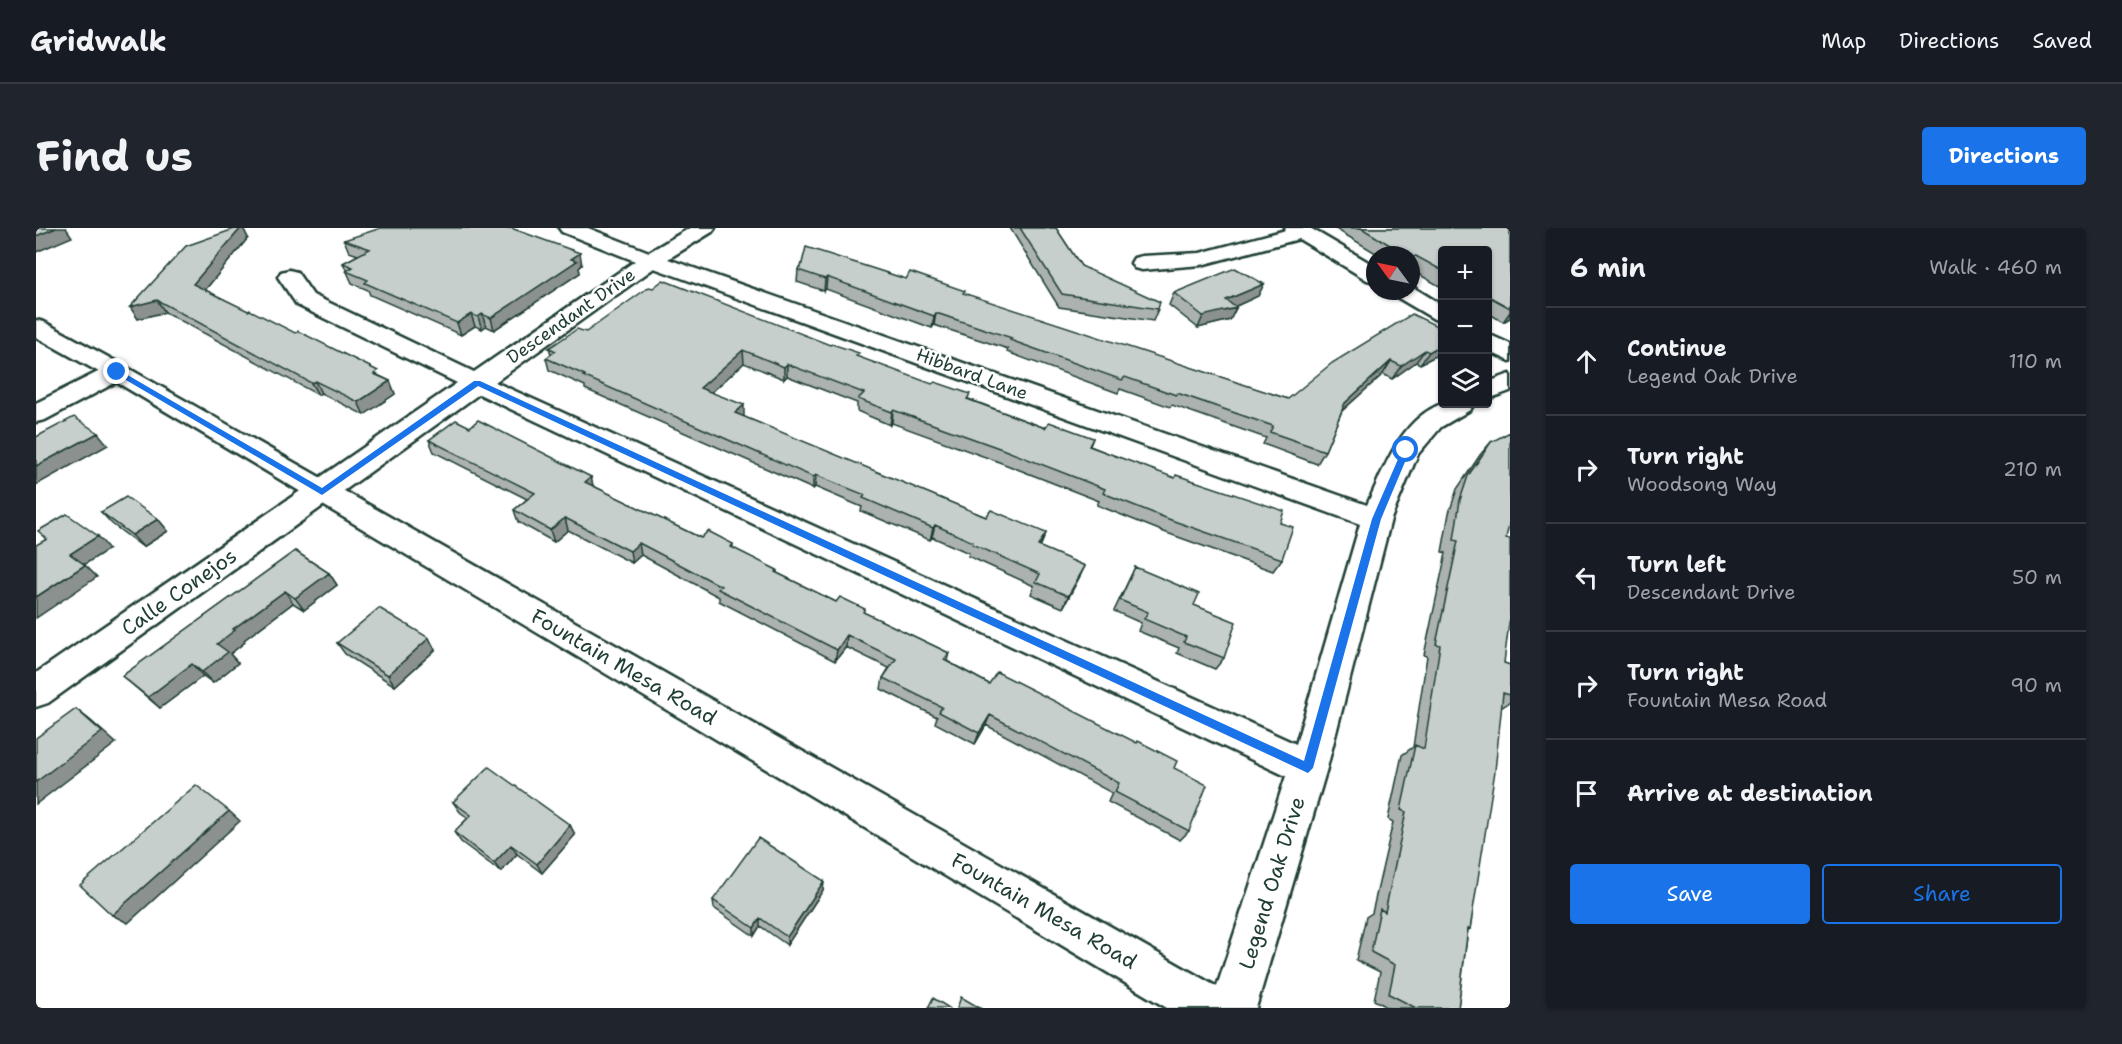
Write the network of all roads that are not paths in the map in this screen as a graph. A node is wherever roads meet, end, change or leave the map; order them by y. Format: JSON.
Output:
{"nodes":[{"id":1,"x":569,"y":228,"type":"edge"},
{"id":2,"x":705,"y":228,"type":"edge"},
{"id":3,"x":1298,"y":230,"type":"edge"},
{"id":4,"x":651,"y":260,"type":"junction"},
{"id":5,"x":1142,"y":263,"type":"dead end"},
{"id":6,"x":1366,"y":270,"type":"edge"},
{"id":7,"x":289,"y":277,"type":"dead end"},
{"id":8,"x":1419,"y":300,"type":"edge"},
{"id":9,"x":1438,"y":311,"type":"edge"},
{"id":10,"x":36,"y":327,"type":"edge"},
{"id":11,"x":1492,"y":343,"type":"edge"},
{"id":12,"x":1510,"y":354,"type":"edge"},
{"id":13,"x":117,"y":372,"type":"junction"},
{"id":14,"x":1510,"y":382,"type":"edge"},
{"id":15,"x":477,"y":383,"type":"junction"},
{"id":16,"x":1492,"y":389,"type":"edge"},
{"id":17,"x":1455,"y":408,"type":"edge"},
{"id":18,"x":36,"y":414,"type":"edge"},
{"id":19,"x":322,"y":492,"type":"junction"},
{"id":20,"x":1376,"y":519,"type":"junction"},
{"id":21,"x":36,"y":692,"type":"edge"},
{"id":22,"x":1308,"y":768,"type":"junction"},
{"id":23,"x":1210,"y":1008,"type":"edge"},
{"id":24,"x":1233,"y":1008,"type":"edge"}],
"edges":[{"from":1,"to":4,"type":"street","name":"Hibbard Lane"},
{"from":2,"to":4,"type":"street","name":"Descendant Drive"},
{"from":3,"to":5,"type":"street"},
{"from":3,"to":6,"type":"street"},
{"from":4,"to":15,"type":"street","name":"Descendant Drive"},
{"from":4,"to":20,"type":"street","name":"Hibbard Lane"},
{"from":7,"to":15,"type":"street"},
{"from":8,"to":9,"type":"street"},
{"from":10,"to":13,"type":"street","name":"Fountain Mesa Road"},
{"from":11,"to":12,"type":"street"},
{"from":13,"to":18,"type":"street"},
{"from":13,"to":19,"type":"street","name":"Fountain Mesa Road"},
{"from":14,"to":16,"type":"street"},
{"from":15,"to":19,"type":"street","name":"Descendant Drive"},
{"from":15,"to":22,"type":"street"},
{"from":17,"to":20,"type":"street","name":"Legend Oak Drive"},
{"from":19,"to":21,"type":"street","name":"Calle Conejos"},
{"from":19,"to":23,"type":"street","name":"Fountain Mesa Road"},
{"from":20,"to":22,"type":"street","name":"Legend Oak Drive"},
{"from":22,"to":24,"type":"street","name":"Legend Oak Drive"}]}
